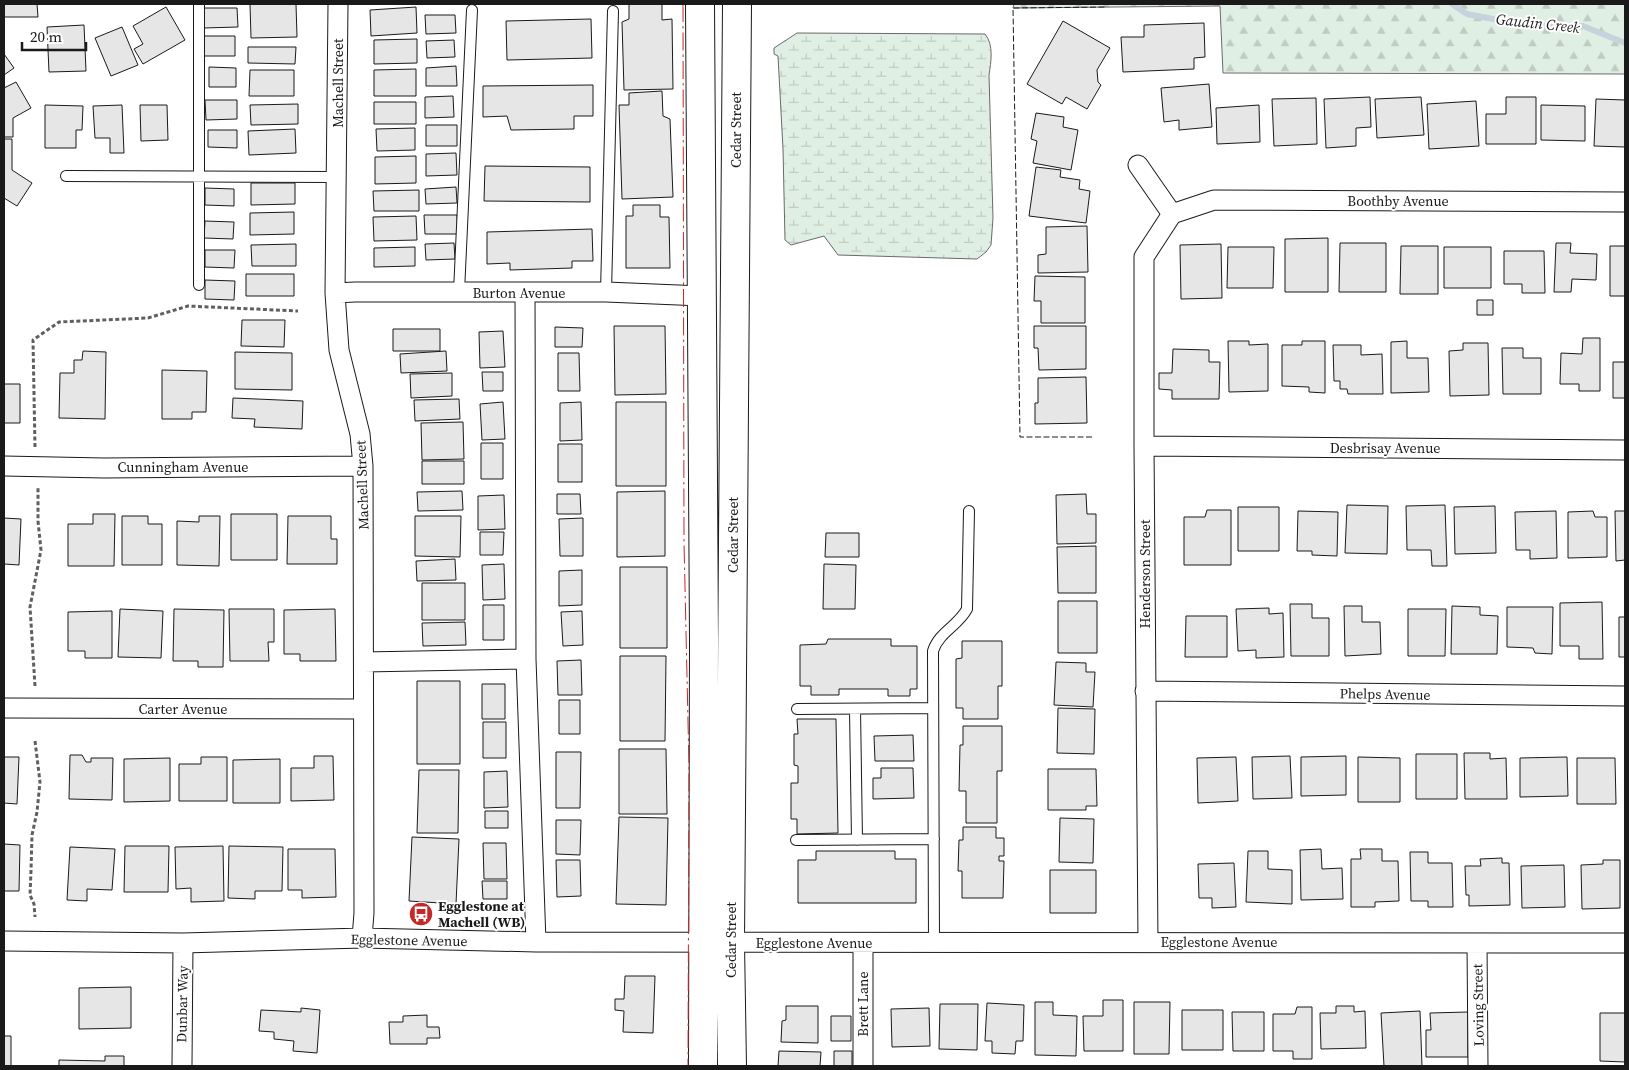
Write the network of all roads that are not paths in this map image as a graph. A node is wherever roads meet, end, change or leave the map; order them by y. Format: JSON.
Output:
{"nodes":[{"id":1,"x":199,"y":4,"type":"edge"},
{"id":2,"x":338,"y":4,"type":"edge"},
{"id":3,"x":700,"y":4,"type":"edge"},
{"id":4,"x":737,"y":4,"type":"edge"},
{"id":5,"x":472,"y":10,"type":"dead end"},
{"id":6,"x":613,"y":11,"type":"dead end"},
{"id":7,"x":1138,"y":165,"type":"dead end"},
{"id":8,"x":66,"y":176,"type":"dead end"},
{"id":9,"x":199,"y":177,"type":"junction"},
{"id":10,"x":337,"y":177,"type":"junction"},
{"id":11,"x":1625,"y":202,"type":"edge"},
{"id":12,"x":1172,"y":214,"type":"junction"},
{"id":13,"x":199,"y":285,"type":"dead end"},
{"id":14,"x":459,"y":292,"type":"junction"},
{"id":15,"x":606,"y":292,"type":"junction"},
{"id":16,"x":335,"y":293,"type":"junction"},
{"id":17,"x":525,"y":293,"type":"junction"},
{"id":18,"x":702,"y":296,"type":"junction"},
{"id":19,"x":1144,"y":446,"type":"junction"},
{"id":20,"x":1625,"y":450,"type":"edge"},
{"id":21,"x":4,"y":466,"type":"edge"},
{"id":22,"x":363,"y":466,"type":"junction"},
{"id":23,"x":969,"y":511,"type":"dead end"},
{"id":24,"x":526,"y":660,"type":"junction"},
{"id":25,"x":364,"y":662,"type":"junction"},
{"id":26,"x":1145,"y":691,"type":"junction"},
{"id":27,"x":1625,"y":696,"type":"edge"},
{"id":28,"x":4,"y":708,"type":"edge"},
{"id":29,"x":933,"y":708,"type":"junction"},
{"id":30,"x":363,"y":709,"type":"junction"},
{"id":31,"x":855,"y":709,"type":"junction"},
{"id":32,"x":797,"y":710,"type":"dead end"},
{"id":33,"x":934,"y":839,"type":"junction"},
{"id":34,"x":796,"y":840,"type":"dead end"},
{"id":35,"x":857,"y":840,"type":"junction"},
{"id":36,"x":362,"y":938,"type":"junction"},
{"id":37,"x":4,"y":941,"type":"edge"},
{"id":38,"x":536,"y":942,"type":"junction"},
{"id":39,"x":703,"y":942,"type":"junction"},
{"id":40,"x":934,"y":942,"type":"junction"},
{"id":41,"x":1148,"y":942,"type":"junction"},
{"id":42,"x":183,"y":943,"type":"junction"},
{"id":43,"x":730,"y":943,"type":"junction"},
{"id":44,"x":863,"y":943,"type":"junction"},
{"id":45,"x":1477,"y":943,"type":"junction"},
{"id":46,"x":1625,"y":943,"type":"edge"},
{"id":47,"x":182,"y":1066,"type":"edge"},
{"id":48,"x":703,"y":1066,"type":"edge"},
{"id":49,"x":732,"y":1066,"type":"edge"},
{"id":50,"x":864,"y":1066,"type":"edge"},
{"id":51,"x":1478,"y":1066,"type":"edge"}],
"edges":[{"from":1,"to":9,"type":"lane"},
{"from":2,"to":10,"type":"street","name":"Machell Street"},
{"from":3,"to":18,"type":"main road","name":"Cedar Street"},
{"from":4,"to":43,"type":"main road","name":"Cedar Street"},
{"from":5,"to":14,"type":"lane"},
{"from":6,"to":15,"type":"lane"},
{"from":7,"to":12,"type":"street"},
{"from":8,"to":9,"type":"lane"},
{"from":9,"to":10,"type":"lane"},
{"from":9,"to":13,"type":"lane"},
{"from":10,"to":16,"type":"street","name":"Machell Street"},
{"from":11,"to":12,"type":"street","name":"Boothby Avenue"},
{"from":12,"to":19,"type":"street","name":"Henderson Street"},
{"from":14,"to":16,"type":"street","name":"Burton Avenue"},
{"from":14,"to":17,"type":"street","name":"Burton Avenue"},
{"from":15,"to":17,"type":"street","name":"Burton Avenue"},
{"from":15,"to":18,"type":"street","name":"Burton Avenue"},
{"from":16,"to":22,"type":"street","name":"Machell Street"},
{"from":17,"to":24,"type":"street"},
{"from":18,"to":39,"type":"main road","name":"Cedar Street"},
{"from":19,"to":20,"type":"street","name":"Desbrisay Avenue"},
{"from":19,"to":26,"type":"street","name":"Henderson Street"},
{"from":21,"to":22,"type":"street","name":"Cunningham Avenue"},
{"from":22,"to":25,"type":"street","name":"Machell Street"},
{"from":23,"to":29,"type":"lane"},
{"from":24,"to":25,"type":"street"},
{"from":24,"to":38,"type":"street"},
{"from":25,"to":30,"type":"street","name":"Machell Street"},
{"from":26,"to":27,"type":"street","name":"Phelps Avenue"},
{"from":26,"to":41,"type":"street","name":"Henderson Street"},
{"from":28,"to":30,"type":"street","name":"Carter Avenue"},
{"from":29,"to":31,"type":"lane"},
{"from":29,"to":33,"type":"lane"},
{"from":30,"to":36,"type":"street","name":"Machell Street"},
{"from":31,"to":32,"type":"lane"},
{"from":31,"to":35,"type":"lane"},
{"from":33,"to":35,"type":"lane"},
{"from":33,"to":40,"type":"lane"},
{"from":34,"to":35,"type":"lane"},
{"from":36,"to":38,"type":"street","name":"Egglestone Avenue"},
{"from":36,"to":42,"type":"street","name":"Egglestone Avenue"},
{"from":37,"to":42,"type":"street","name":"Egglestone Avenue"},
{"from":38,"to":39,"type":"street","name":"Egglestone Avenue"},
{"from":39,"to":43,"type":"street","name":"Egglestone Avenue"},
{"from":39,"to":48,"type":"main road","name":"Cedar Street"},
{"from":40,"to":41,"type":"street","name":"Egglestone Avenue"},
{"from":40,"to":44,"type":"street","name":"Egglestone Avenue"},
{"from":41,"to":45,"type":"street","name":"Egglestone Avenue"},
{"from":42,"to":47,"type":"street","name":"Dunbar Way"},
{"from":43,"to":44,"type":"street","name":"Egglestone Avenue"},
{"from":43,"to":49,"type":"main road","name":"Cedar Street"},
{"from":44,"to":50,"type":"street","name":"Brett Lane"},
{"from":45,"to":46,"type":"street","name":"Egglestone Avenue"},
{"from":45,"to":51,"type":"street","name":"Loving Street"}]}
